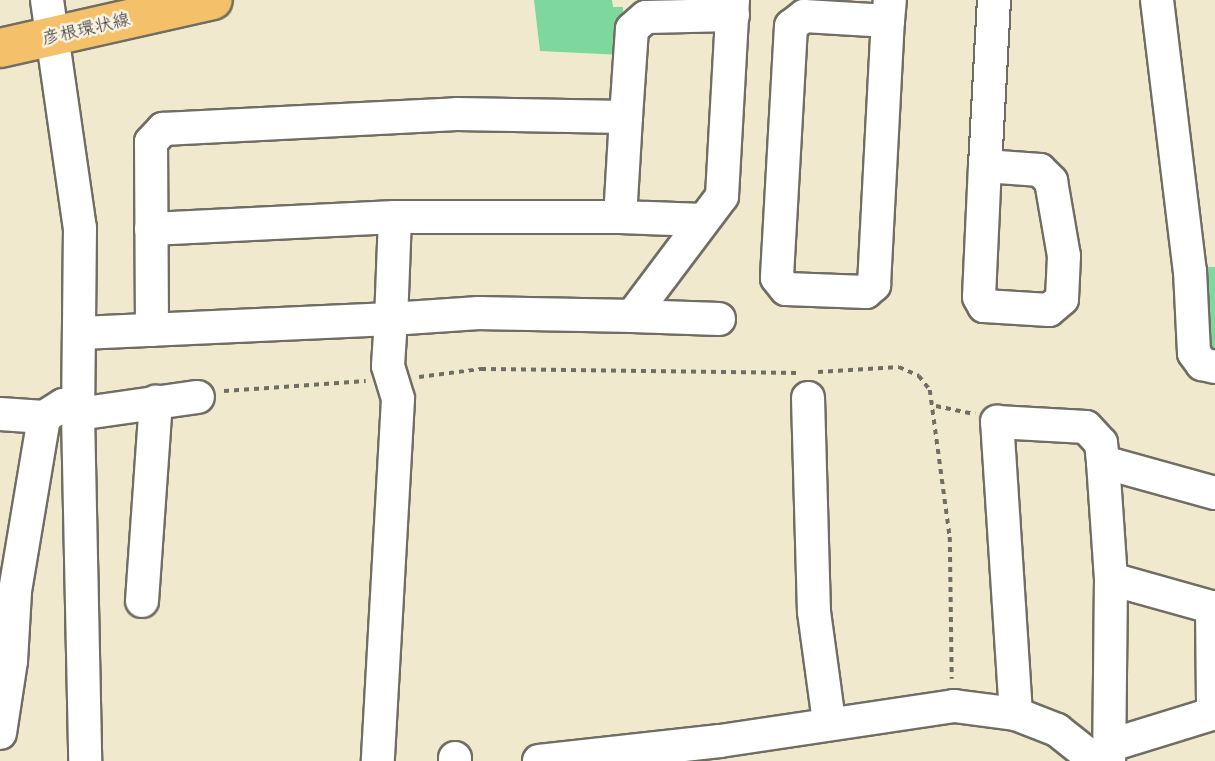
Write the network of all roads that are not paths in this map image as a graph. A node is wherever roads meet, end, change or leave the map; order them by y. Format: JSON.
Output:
{"nodes":[{"id":1,"x":213,"y":0,"type":"edge"},
{"id":2,"x":994,"y":0,"type":"edge"},
{"id":3,"x":1157,"y":0,"type":"edge"},
{"id":4,"x":733,"y":7,"type":"edge"},
{"id":5,"x":889,"y":11,"type":"edge"},
{"id":6,"x":50,"y":18,"type":"edge"},
{"id":7,"x":0,"y":48,"type":"edge"},
{"id":8,"x":626,"y":117,"type":"junction"},
{"id":9,"x":985,"y":166,"type":"junction"},
{"id":10,"x":395,"y":217,"type":"junction"},
{"id":11,"x":620,"y":217,"type":"junction"},
{"id":12,"x":704,"y":220,"type":"junction"},
{"id":13,"x":151,"y":229,"type":"junction"},
{"id":14,"x":632,"y":316,"type":"junction"},
{"id":15,"x":391,"y":319,"type":"junction"},
{"id":16,"x":719,"y":319,"type":"dead end"},
{"id":17,"x":152,"y":330,"type":"junction"},
{"id":18,"x":80,"y":332,"type":"junction"},
{"id":19,"x":1215,"y":368,"type":"edge"},
{"id":20,"x":198,"y":397,"type":"road end"},
{"id":21,"x":808,"y":398,"type":"dead end"},
{"id":22,"x":156,"y":401,"type":"junction"},
{"id":23,"x":78,"y":410,"type":"junction"},
{"id":24,"x":0,"y":414,"type":"edge"},
{"id":25,"x":44,"y":417,"type":"junction"},
{"id":26,"x":1104,"y":462,"type":"junction"},
{"id":27,"x":1215,"y":493,"type":"edge"},
{"id":28,"x":1111,"y":579,"type":"junction"},
{"id":29,"x":142,"y":601,"type":"dead end"},
{"id":30,"x":1213,"y":608,"type":"edge"},
{"id":31,"x":1214,"y":706,"type":"edge"},
{"id":32,"x":1016,"y":714,"type":"junction"},
{"id":33,"x":829,"y":721,"type":"junction"},
{"id":34,"x":0,"y":733,"type":"edge"},
{"id":35,"x":1105,"y":756,"type":"edge"},
{"id":36,"x":85,"y":761,"type":"edge"},
{"id":37,"x":378,"y":761,"type":"edge"},
{"id":38,"x":538,"y":761,"type":"edge"}],
"edges":[{"from":1,"to":6,"type":"main road","name":"彦根環状線"},
{"from":2,"to":9,"type":"street"},
{"from":3,"to":19,"type":"street"},
{"from":4,"to":8,"type":"street"},
{"from":4,"to":12,"type":"street"},
{"from":5,"to":5,"type":"street"},
{"from":6,"to":7,"type":"main road","name":"彦根環状線"},
{"from":6,"to":18,"type":"street"},
{"from":8,"to":11,"type":"street"},
{"from":8,"to":13,"type":"street"},
{"from":9,"to":9,"type":"street"},
{"from":10,"to":11,"type":"street"},
{"from":10,"to":13,"type":"street"},
{"from":10,"to":15,"type":"street"},
{"from":11,"to":12,"type":"street"},
{"from":12,"to":14,"type":"street"},
{"from":13,"to":17,"type":"street"},
{"from":14,"to":15,"type":"street"},
{"from":14,"to":16,"type":"street"},
{"from":15,"to":17,"type":"street"},
{"from":15,"to":37,"type":"street"},
{"from":17,"to":18,"type":"street"},
{"from":18,"to":23,"type":"street"},
{"from":20,"to":22,"type":"street"},
{"from":21,"to":33,"type":"street"},
{"from":22,"to":23,"type":"street"},
{"from":22,"to":29,"type":"street"},
{"from":23,"to":25,"type":"street"},
{"from":23,"to":36,"type":"street"},
{"from":24,"to":25,"type":"street"},
{"from":25,"to":34,"type":"street"},
{"from":26,"to":27,"type":"street"},
{"from":26,"to":28,"type":"street"},
{"from":26,"to":32,"type":"street"},
{"from":28,"to":30,"type":"street"},
{"from":28,"to":35,"type":"street"},
{"from":30,"to":31,"type":"street"},
{"from":31,"to":35,"type":"street"},
{"from":32,"to":33,"type":"street"},
{"from":32,"to":35,"type":"street"},
{"from":33,"to":38,"type":"street"}]}
